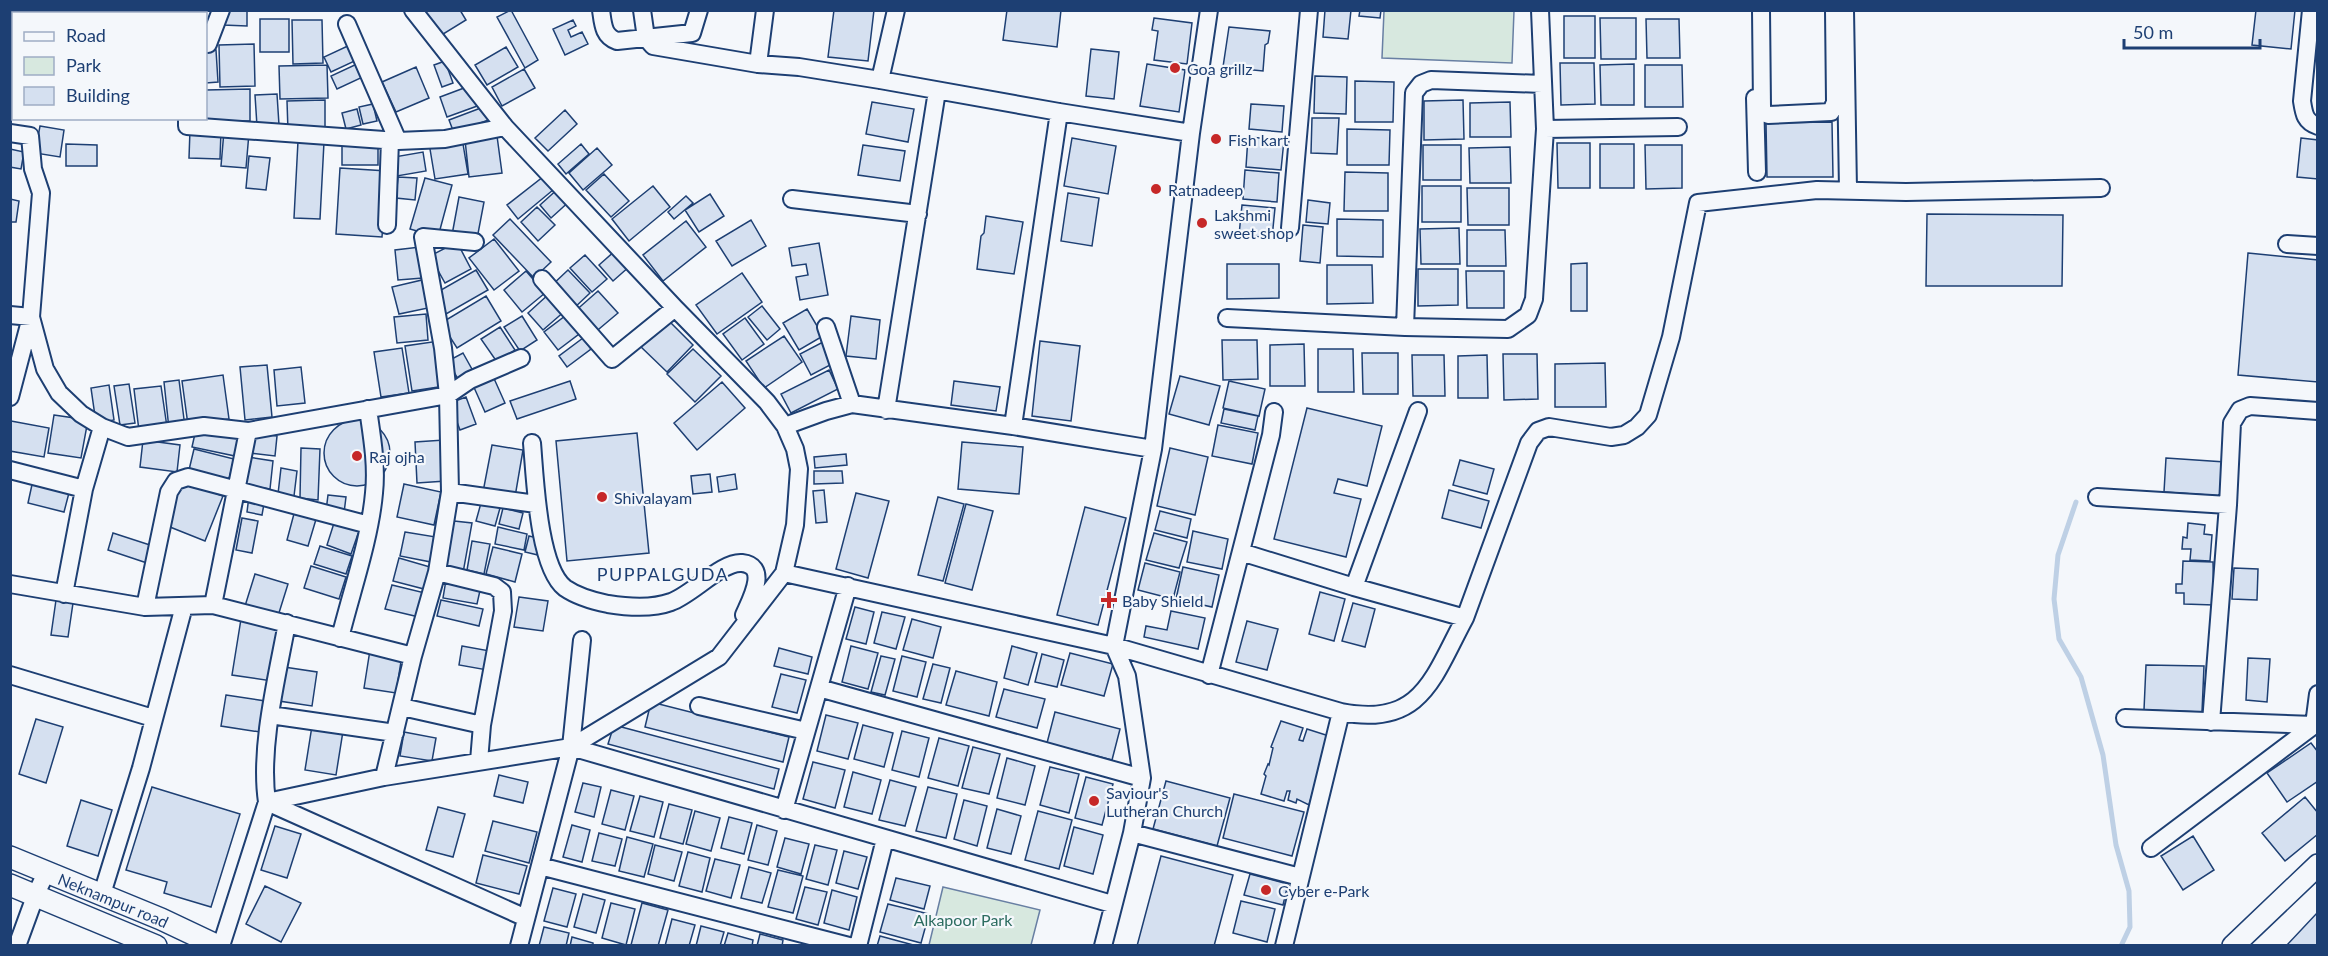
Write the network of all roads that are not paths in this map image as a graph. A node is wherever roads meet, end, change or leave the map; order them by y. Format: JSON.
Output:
{"nodes":[{"id":1,"x":221,"y":10,"type":"edge"},
{"id":2,"x":413,"y":10,"type":"edge"},
{"id":3,"x":601,"y":10,"type":"edge"},
{"id":4,"x":642,"y":10,"type":"edge"},
{"id":5,"x":699,"y":10,"type":"edge"},
{"id":6,"x":765,"y":10,"type":"edge"},
{"id":7,"x":896,"y":10,"type":"edge"},
{"id":8,"x":1309,"y":10,"type":"edge"},
{"id":9,"x":1540,"y":10,"type":"edge"},
{"id":10,"x":1754,"y":10,"type":"edge"},
{"id":11,"x":1761,"y":10,"type":"edge"},
{"id":12,"x":1834,"y":10,"type":"edge"},
{"id":13,"x":1845,"y":10,"type":"edge"},
{"id":14,"x":2311,"y":10,"type":"edge"},
{"id":15,"x":1206,"y":11,"type":"edge"},
{"id":16,"x":347,"y":24,"type":"dead end"},
{"id":17,"x":646,"y":38,"type":"junction"},
{"id":18,"x":207,"y":44,"type":"edge"},
{"id":19,"x":758,"y":64,"type":"junction"},
{"id":20,"x":880,"y":80,"type":"junction"},
{"id":21,"x":1542,"y":84,"type":"junction"},
{"id":22,"x":937,"y":91,"type":"junction"},
{"id":23,"x":1059,"y":112,"type":"junction"},
{"id":24,"x":187,"y":120,"type":"edge"},
{"id":25,"x":2318,"y":126,"type":"edge"},
{"id":26,"x":505,"y":127,"type":"junction"},
{"id":27,"x":1678,"y":127,"type":"dead end"},
{"id":28,"x":1545,"y":129,"type":"junction"},
{"id":29,"x":10,"y":133,"type":"edge"},
{"id":30,"x":1191,"y":134,"type":"junction"},
{"id":31,"x":394,"y":141,"type":"junction"},
{"id":32,"x":1757,"y":172,"type":"dead end"},
{"id":33,"x":2101,"y":188,"type":"dead end"},
{"id":34,"x":1848,"y":190,"type":"junction"},
{"id":35,"x":792,"y":199,"type":"dead end"},
{"id":36,"x":918,"y":214,"type":"junction"},
{"id":37,"x":387,"y":225,"type":"dead end"},
{"id":38,"x":1290,"y":228,"type":"dead end"},
{"id":39,"x":475,"y":242,"type":"dead end"},
{"id":40,"x":2287,"y":244,"type":"dead end"},
{"id":41,"x":2318,"y":246,"type":"edge"},
{"id":42,"x":542,"y":279,"type":"dead end"},
{"id":43,"x":675,"y":308,"type":"junction"},
{"id":44,"x":10,"y":315,"type":"edge"},
{"id":45,"x":31,"y":318,"type":"junction"},
{"id":46,"x":1227,"y":318,"type":"dead end"},
{"id":47,"x":826,"y":327,"type":"dead end"},
{"id":48,"x":1405,"y":327,"type":"junction"},
{"id":49,"x":521,"y":358,"type":"dead end"},
{"id":50,"x":448,"y":395,"type":"junction"},
{"id":51,"x":10,"y":397,"type":"edge"},
{"id":52,"x":852,"y":404,"type":"junction"},
{"id":53,"x":368,"y":409,"type":"junction"},
{"id":54,"x":886,"y":410,"type":"junction"},
{"id":55,"x":1418,"y":411,"type":"dead end"},
{"id":56,"x":2318,"y":411,"type":"edge"},
{"id":57,"x":1274,"y":412,"type":"dead end"},
{"id":58,"x":785,"y":426,"type":"junction"},
{"id":59,"x":1013,"y":426,"type":"junction"},
{"id":60,"x":102,"y":427,"type":"junction"},
{"id":61,"x":248,"y":431,"type":"junction"},
{"id":62,"x":532,"y":443,"type":"dead end"},
{"id":63,"x":1153,"y":449,"type":"junction"},
{"id":64,"x":10,"y":470,"type":"edge"},
{"id":65,"x":235,"y":488,"type":"junction"},
{"id":66,"x":84,"y":489,"type":"junction"},
{"id":67,"x":450,"y":492,"type":"junction"},
{"id":68,"x":2097,"y":497,"type":"dead end"},
{"id":69,"x":536,"y":504,"type":"junction"},
{"id":70,"x":2228,"y":505,"type":"junction"},
{"id":71,"x":369,"y":525,"type":"junction"},
{"id":72,"x":1241,"y":552,"type":"junction"},
{"id":73,"x":437,"y":572,"type":"junction"},
{"id":74,"x":784,"y":573,"type":"junction"},
{"id":75,"x":10,"y":584,"type":"edge"},
{"id":76,"x":848,"y":586,"type":"junction"},
{"id":77,"x":1354,"y":587,"type":"junction"},
{"id":78,"x":64,"y":594,"type":"junction"},
{"id":79,"x":213,"y":605,"type":"junction"},
{"id":80,"x":184,"y":606,"type":"junction"},
{"id":81,"x":145,"y":607,"type":"junction"},
{"id":82,"x":1465,"y":618,"type":"junction"},
{"id":83,"x":287,"y":623,"type":"junction"},
{"id":84,"x":735,"y":636,"type":"junction"},
{"id":85,"x":340,"y":638,"type":"junction"},
{"id":86,"x":582,"y":640,"type":"dead end"},
{"id":87,"x":1114,"y":646,"type":"junction"},
{"id":88,"x":413,"y":656,"type":"junction"},
{"id":89,"x":10,"y":675,"type":"edge"},
{"id":90,"x":1209,"y":675,"type":"junction"},
{"id":91,"x":819,"y":688,"type":"junction"},
{"id":92,"x":2318,"y":694,"type":"edge"},
{"id":93,"x":699,"y":706,"type":"dead end"},
{"id":94,"x":402,"y":707,"type":"junction"},
{"id":95,"x":1341,"y":712,"type":"junction"},
{"id":96,"x":270,"y":715,"type":"junction"},
{"id":97,"x":153,"y":718,"type":"junction"},
{"id":98,"x":2125,"y":718,"type":"dead end"},
{"id":99,"x":2211,"y":723,"type":"junction"},
{"id":100,"x":2316,"y":724,"type":"edge"},
{"id":101,"x":482,"y":725,"type":"junction"},
{"id":102,"x":806,"y":731,"type":"junction"},
{"id":103,"x":395,"y":733,"type":"junction"},
{"id":104,"x":571,"y":747,"type":"junction"},
{"id":105,"x":479,"y":761,"type":"junction"},
{"id":106,"x":384,"y":777,"type":"junction"},
{"id":107,"x":1142,"y":778,"type":"junction"},
{"id":108,"x":267,"y":802,"type":"junction"},
{"id":109,"x":784,"y":810,"type":"junction"},
{"id":110,"x":1132,"y":834,"type":"junction"},
{"id":111,"x":885,"y":839,"type":"junction"},
{"id":112,"x":2151,"y":848,"type":"dead end"},
{"id":113,"x":10,"y":857,"type":"edge"},
{"id":114,"x":540,"y":866,"type":"junction"},
{"id":115,"x":2316,"y":869,"type":"edge"},
{"id":116,"x":47,"y":871,"type":"junction"},
{"id":117,"x":1300,"y":878,"type":"junction"},
{"id":118,"x":10,"y":885,"type":"edge"},
{"id":119,"x":36,"y":894,"type":"junction"},
{"id":120,"x":102,"y":894,"type":"junction"},
{"id":121,"x":1112,"y":904,"type":"junction"},
{"id":122,"x":526,"y":918,"type":"junction"},
{"id":123,"x":17,"y":945,"type":"edge"},
{"id":124,"x":152,"y":945,"type":"edge"},
{"id":125,"x":220,"y":945,"type":"edge"},
{"id":126,"x":519,"y":945,"type":"edge"},
{"id":127,"x":849,"y":945,"type":"edge"},
{"id":128,"x":858,"y":945,"type":"edge"},
{"id":129,"x":1103,"y":945,"type":"edge"},
{"id":130,"x":1284,"y":945,"type":"edge"},
{"id":131,"x":2233,"y":945,"type":"edge"}],
"edges":[{"from":1,"to":18,"type":"street"},
{"from":2,"to":26,"type":"street"},
{"from":3,"to":17,"type":"street"},
{"from":4,"to":17,"type":"street"},
{"from":5,"to":17,"type":"street"},
{"from":6,"to":19,"type":"street"},
{"from":7,"to":20,"type":"street"},
{"from":8,"to":38,"type":"street"},
{"from":9,"to":21,"type":"street"},
{"from":10,"to":32,"type":"street"},
{"from":11,"to":12,"type":"street"},
{"from":13,"to":34,"type":"street"},
{"from":14,"to":25,"type":"street"},
{"from":15,"to":30,"type":"street"},
{"from":16,"to":31,"type":"street"},
{"from":17,"to":19,"type":"street"},
{"from":19,"to":20,"type":"street"},
{"from":20,"to":22,"type":"street"},
{"from":21,"to":28,"type":"street"},
{"from":21,"to":48,"type":"street"},
{"from":22,"to":23,"type":"street"},
{"from":22,"to":36,"type":"street"},
{"from":23,"to":30,"type":"street"},
{"from":23,"to":59,"type":"street"},
{"from":24,"to":31,"type":"street"},
{"from":26,"to":31,"type":"street"},
{"from":26,"to":43,"type":"street"},
{"from":27,"to":28,"type":"street"},
{"from":28,"to":48,"type":"street"},
{"from":29,"to":45,"type":"street"},
{"from":30,"to":63,"type":"street"},
{"from":31,"to":37,"type":"street"},
{"from":33,"to":34,"type":"street"},
{"from":34,"to":82,"type":"street"},
{"from":35,"to":36,"type":"street"},
{"from":36,"to":54,"type":"street"},
{"from":39,"to":50,"type":"street"},
{"from":40,"to":41,"type":"street"},
{"from":42,"to":43,"type":"street"},
{"from":43,"to":58,"type":"street"},
{"from":44,"to":45,"type":"street"},
{"from":45,"to":51,"type":"street"},
{"from":45,"to":60,"type":"street"},
{"from":46,"to":48,"type":"street"},
{"from":47,"to":52,"type":"street"},
{"from":49,"to":50,"type":"street"},
{"from":50,"to":53,"type":"street"},
{"from":50,"to":67,"type":"street"},
{"from":52,"to":54,"type":"street"},
{"from":52,"to":58,"type":"street"},
{"from":53,"to":61,"type":"street"},
{"from":53,"to":71,"type":"street"},
{"from":54,"to":59,"type":"street"},
{"from":55,"to":77,"type":"street"},
{"from":56,"to":70,"type":"street"},
{"from":57,"to":72,"type":"street"},
{"from":58,"to":74,"type":"street"},
{"from":59,"to":63,"type":"street"},
{"from":60,"to":61,"type":"street"},
{"from":60,"to":66,"type":"street"},
{"from":61,"to":65,"type":"street"},
{"from":62,"to":69,"type":"street"},
{"from":63,"to":87,"type":"street"},
{"from":64,"to":66,"type":"street"},
{"from":65,"to":71,"type":"street"},
{"from":65,"to":79,"type":"street"},
{"from":65,"to":81,"type":"street"},
{"from":66,"to":78,"type":"street"},
{"from":67,"to":69,"type":"street"},
{"from":67,"to":73,"type":"street"},
{"from":68,"to":70,"type":"street"},
{"from":69,"to":84,"type":"street"},
{"from":70,"to":99,"type":"street"},
{"from":71,"to":85,"type":"street"},
{"from":72,"to":77,"type":"street"},
{"from":72,"to":90,"type":"street"},
{"from":73,"to":88,"type":"street"},
{"from":73,"to":101,"type":"street"},
{"from":74,"to":76,"type":"street"},
{"from":74,"to":84,"type":"street"},
{"from":75,"to":78,"type":"street"},
{"from":76,"to":87,"type":"street"},
{"from":76,"to":91,"type":"street"},
{"from":77,"to":82,"type":"street"},
{"from":78,"to":81,"type":"street"},
{"from":79,"to":80,"type":"street"},
{"from":79,"to":83,"type":"street"},
{"from":80,"to":81,"type":"street"},
{"from":80,"to":97,"type":"street"},
{"from":82,"to":95,"type":"street"},
{"from":83,"to":85,"type":"street"},
{"from":83,"to":96,"type":"street"},
{"from":84,"to":104,"type":"street"},
{"from":85,"to":88,"type":"street"},
{"from":86,"to":104,"type":"street"},
{"from":87,"to":90,"type":"street"},
{"from":87,"to":107,"type":"street"},
{"from":88,"to":94,"type":"street"},
{"from":89,"to":97,"type":"street"},
{"from":90,"to":95,"type":"street"},
{"from":91,"to":102,"type":"street"},
{"from":91,"to":107,"type":"street"},
{"from":92,"to":100,"type":"street"},
{"from":93,"to":102,"type":"street"},
{"from":94,"to":101,"type":"street"},
{"from":94,"to":103,"type":"street"},
{"from":95,"to":117,"type":"street"},
{"from":96,"to":103,"type":"street"},
{"from":96,"to":108,"type":"street"},
{"from":97,"to":120,"type":"street"},
{"from":98,"to":99,"type":"street"},
{"from":99,"to":100,"type":"street"},
{"from":100,"to":112,"type":"street"},
{"from":101,"to":105,"type":"street"},
{"from":102,"to":109,"type":"street"},
{"from":103,"to":106,"type":"street"},
{"from":104,"to":105,"type":"street"},
{"from":104,"to":109,"type":"street"},
{"from":104,"to":114,"type":"street"},
{"from":105,"to":106,"type":"street"},
{"from":106,"to":108,"type":"street"},
{"from":107,"to":110,"type":"street"},
{"from":108,"to":122,"type":"street"},
{"from":108,"to":125,"type":"street"},
{"from":109,"to":111,"type":"street"},
{"from":110,"to":117,"type":"street"},
{"from":110,"to":121,"type":"street"},
{"from":111,"to":121,"type":"street"},
{"from":111,"to":128,"type":"street"},
{"from":113,"to":116,"type":"street","name":"Neknampur road"},
{"from":114,"to":122,"type":"street"},
{"from":114,"to":127,"type":"street"},
{"from":115,"to":131,"type":"street"},
{"from":116,"to":119,"type":"street"},
{"from":116,"to":120,"type":"street","name":"Neknampur road"},
{"from":117,"to":130,"type":"street"},
{"from":118,"to":119,"type":"street","name":"Neknampur road"},
{"from":119,"to":123,"type":"street"},
{"from":119,"to":124,"type":"street","name":"Neknampur road"},
{"from":120,"to":125,"type":"street","name":"Neknampur road"},
{"from":121,"to":129,"type":"street"},
{"from":122,"to":126,"type":"street"}]}
